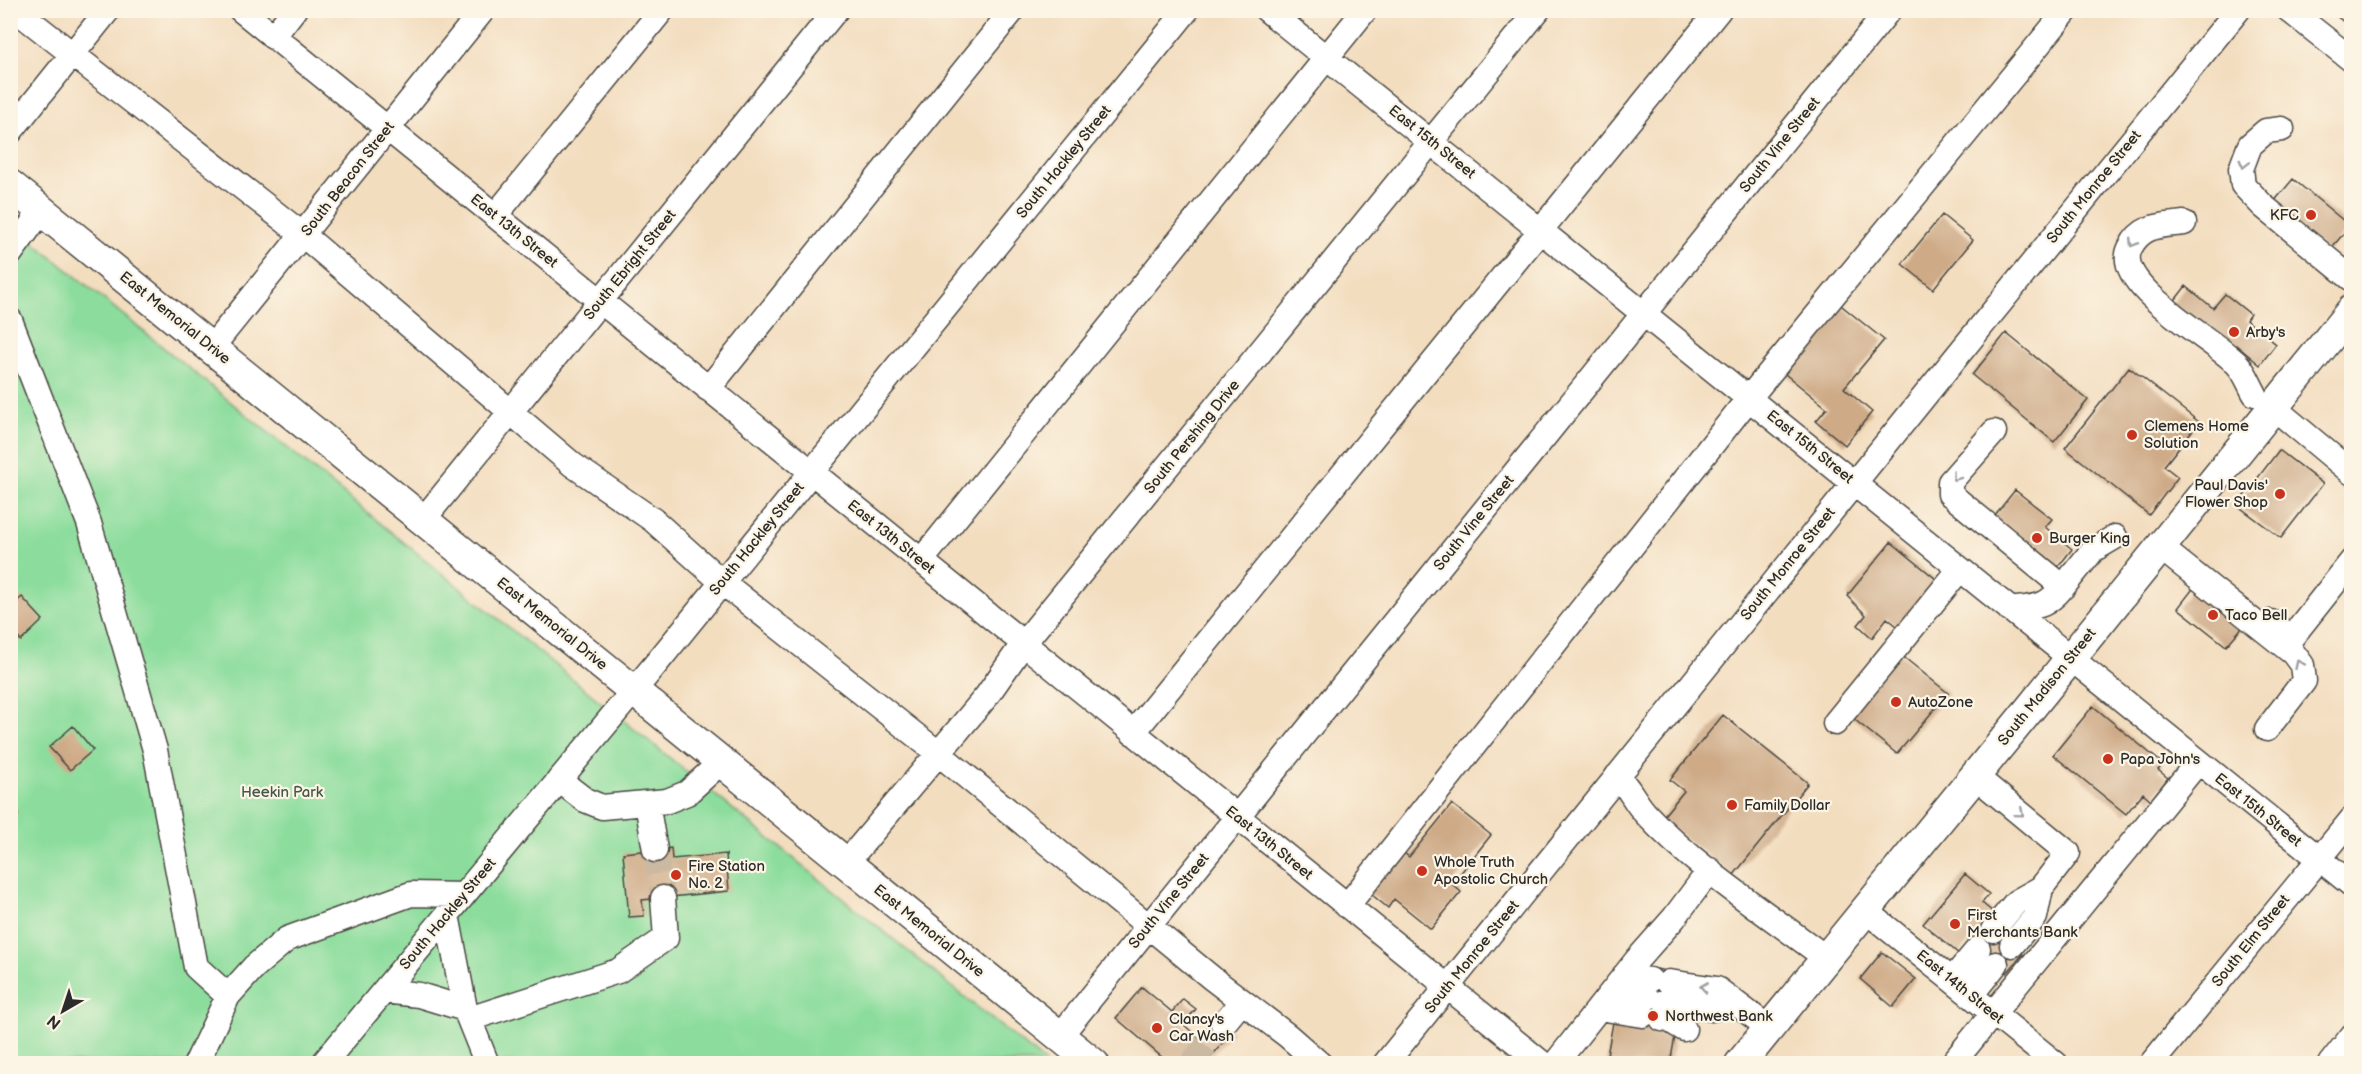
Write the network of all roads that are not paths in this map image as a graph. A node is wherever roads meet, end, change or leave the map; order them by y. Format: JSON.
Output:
{"nodes":[{"id":1,"x":16,"y":10,"type":"edge"},
{"id":2,"x":108,"y":10,"type":"edge"},
{"id":3,"x":240,"y":10,"type":"edge"},
{"id":4,"x":294,"y":10,"type":"edge"},
{"id":5,"x":483,"y":10,"type":"edge"},
{"id":6,"x":662,"y":10,"type":"edge"},
{"id":7,"x":836,"y":10,"type":"edge"},
{"id":8,"x":1013,"y":10,"type":"edge"},
{"id":9,"x":1187,"y":10,"type":"edge"},
{"id":10,"x":1267,"y":10,"type":"edge"},
{"id":11,"x":1365,"y":10,"type":"edge"},
{"id":12,"x":1538,"y":10,"type":"edge"},
{"id":13,"x":1719,"y":10,"type":"edge"},
{"id":14,"x":1889,"y":10,"type":"edge"},
{"id":15,"x":2067,"y":10,"type":"edge"},
{"id":16,"x":2238,"y":10,"type":"edge"},
{"id":17,"x":2289,"y":10,"type":"edge"},
{"id":18,"x":273,"y":37,"type":"junction"},
{"id":19,"x":73,"y":55,"type":"junction"},
{"id":20,"x":1326,"y":58,"type":"junction"},
{"id":21,"x":2352,"y":60,"type":"edge"},
{"id":22,"x":387,"y":129,"type":"junction"},
{"id":23,"x":2282,"y":129,"type":"dead end"},
{"id":24,"x":10,"y":132,"type":"edge"},
{"id":25,"x":1431,"y":142,"type":"junction"},
{"id":26,"x":10,"y":185,"type":"edge"},
{"id":27,"x":42,"y":210,"type":"junction"},
{"id":28,"x":495,"y":216,"type":"junction"},
{"id":29,"x":2184,"y":223,"type":"dead end"},
{"id":30,"x":1541,"y":230,"type":"junction"},
{"id":31,"x":303,"y":235,"type":"junction"},
{"id":32,"x":10,"y":254,"type":"edge"},
{"id":33,"x":2352,"y":279,"type":"edge"},
{"id":34,"x":600,"y":302,"type":"junction"},
{"id":35,"x":2352,"y":310,"type":"edge"},
{"id":36,"x":1643,"y":313,"type":"junction"},
{"id":37,"x":10,"y":320,"type":"edge"},
{"id":38,"x":212,"y":347,"type":"junction"},
{"id":39,"x":708,"y":389,"type":"junction"},
{"id":40,"x":1749,"y":398,"type":"junction"},
{"id":41,"x":2264,"y":401,"type":"junction"},
{"id":42,"x":512,"y":411,"type":"junction"},
{"id":43,"x":1994,"y":432,"type":"dead end"},
{"id":44,"x":812,"y":473,"type":"junction"},
{"id":45,"x":2352,"y":473,"type":"edge"},
{"id":46,"x":1855,"y":483,"type":"junction"},
{"id":47,"x":423,"y":520,"type":"junction"},
{"id":48,"x":2115,"y":537,"type":"dead end"},
{"id":49,"x":2160,"y":546,"type":"junction"},
{"id":50,"x":921,"y":561,"type":"junction"},
{"id":51,"x":2352,"y":561,"type":"edge"},
{"id":52,"x":1960,"y":569,"type":"junction"},
{"id":53,"x":722,"y":582,"type":"junction"},
{"id":54,"x":2205,"y":582,"type":"junction"},
{"id":55,"x":2063,"y":587,"type":"junction"},
{"id":56,"x":2010,"y":610,"type":"junction"},
{"id":57,"x":1023,"y":644,"type":"junction"},
{"id":58,"x":2070,"y":659,"type":"junction"},
{"id":59,"x":633,"y":691,"type":"junction"},
{"id":60,"x":1835,"y":723,"type":"dead end"},
{"id":61,"x":2267,"y":729,"type":"dead end"},
{"id":62,"x":1132,"y":733,"type":"junction"},
{"id":63,"x":938,"y":753,"type":"junction"},
{"id":64,"x":721,"y":762,"type":"junction"},
{"id":65,"x":2198,"y":762,"type":"junction"},
{"id":66,"x":1617,"y":776,"type":"junction"},
{"id":67,"x":1975,"y":776,"type":"junction"},
{"id":68,"x":559,"y":780,"type":"junction"},
{"id":69,"x":647,"y":803,"type":"junction"},
{"id":70,"x":1236,"y":817,"type":"junction"},
{"id":71,"x":2352,"y":819,"type":"edge"},
{"id":72,"x":655,"y":850,"type":"tunnel mouth"},
{"id":73,"x":2319,"y":859,"type":"junction"},
{"id":74,"x":846,"y":863,"type":"junction"},
{"id":75,"x":1710,"y":870,"type":"junction"},
{"id":76,"x":2352,"y":885,"type":"edge"},
{"id":77,"x":463,"y":895,"type":"junction"},
{"id":78,"x":663,"y":898,"type":"tunnel mouth"},
{"id":79,"x":1347,"y":906,"type":"junction"},
{"id":80,"x":1865,"y":910,"type":"junction"},
{"id":81,"x":447,"y":915,"type":"junction"},
{"id":82,"x":1149,"y":925,"type":"junction"},
{"id":83,"x":2003,"y":937,"type":"dead end"},
{"id":84,"x":1978,"y":949,"type":"dead end"},
{"id":85,"x":1826,"y":958,"type":"junction"},
{"id":86,"x":1996,"y":964,"type":"dead end"},
{"id":87,"x":1952,"y":980,"type":"junction"},
{"id":88,"x":1448,"y":987,"type":"junction"},
{"id":89,"x":384,"y":991,"type":"junction"},
{"id":90,"x":1612,"y":992,"type":"junction"},
{"id":91,"x":1971,"y":995,"type":"junction"},
{"id":92,"x":228,"y":996,"type":"junction"},
{"id":93,"x":1656,"y":999,"type":"junction"},
{"id":94,"x":1242,"y":1001,"type":"junction"},
{"id":95,"x":1993,"y":1013,"type":"junction"},
{"id":96,"x":467,"y":1014,"type":"junction"},
{"id":97,"x":1223,"y":1024,"type":"tunnel mouth"},
{"id":98,"x":1768,"y":1028,"type":"junction"},
{"id":99,"x":1684,"y":1029,"type":"dead end"},
{"id":100,"x":1060,"y":1036,"type":"junction"},
{"id":101,"x":2352,"y":1036,"type":"edge"},
{"id":102,"x":196,"y":1064,"type":"edge"},
{"id":103,"x":323,"y":1064,"type":"edge"},
{"id":104,"x":487,"y":1064,"type":"edge"},
{"id":105,"x":1094,"y":1064,"type":"edge"},
{"id":106,"x":1320,"y":1064,"type":"edge"},
{"id":107,"x":1385,"y":1064,"type":"edge"},
{"id":108,"x":1542,"y":1064,"type":"edge"},
{"id":109,"x":1555,"y":1064,"type":"edge"},
{"id":110,"x":1740,"y":1064,"type":"edge"},
{"id":111,"x":1952,"y":1064,"type":"edge"},
{"id":112,"x":2056,"y":1064,"type":"edge"},
{"id":113,"x":2151,"y":1064,"type":"edge"},
{"id":114,"x":2330,"y":1064,"type":"edge"}],
"edges":[{"from":1,"to":19,"type":"street"},
{"from":2,"to":19,"type":"street"},
{"from":3,"to":18,"type":"street","name":"East 13th Street"},
{"from":4,"to":18,"type":"street"},
{"from":5,"to":22,"type":"street","name":"South Beacon Street"},
{"from":6,"to":28,"type":"street"},
{"from":7,"to":34,"type":"street","name":"South Ebright Street"},
{"from":8,"to":39,"type":"street"},
{"from":9,"to":44,"type":"street","name":"South Hackley Street"},
{"from":10,"to":20,"type":"street","name":"East 15th Street"},
{"from":11,"to":20,"type":"street"},
{"from":12,"to":25,"type":"street","name":"South Pershing Drive"},
{"from":13,"to":30,"type":"street"},
{"from":14,"to":36,"type":"street","name":"South Vine Street"},
{"from":15,"to":40,"type":"street"},
{"from":16,"to":46,"type":"street","name":"South Monroe Street"},
{"from":17,"to":21,"type":"street"},
{"from":18,"to":22,"type":"street","name":"East 13th Street"},
{"from":19,"to":24,"type":"street"},
{"from":19,"to":31,"type":"street"},
{"from":20,"to":25,"type":"street","name":"East 15th Street"},
{"from":20,"to":50,"type":"street"},
{"from":22,"to":28,"type":"street","name":"East 13th Street"},
{"from":22,"to":31,"type":"street","name":"South Beacon Street"},
{"from":23,"to":33,"type":"street","one_way":true},
{"from":25,"to":30,"type":"street","name":"East 15th Street"},
{"from":25,"to":57,"type":"street","name":"South Pershing Drive"},
{"from":26,"to":27,"type":"main road","name":"East Memorial Drive"},
{"from":27,"to":32,"type":"street"},
{"from":27,"to":38,"type":"main road","name":"East Memorial Drive"},
{"from":28,"to":34,"type":"street","name":"East 13th Street"},
{"from":29,"to":41,"type":"street","one_way":true},
{"from":30,"to":36,"type":"street","name":"East 15th Street"},
{"from":30,"to":62,"type":"street"},
{"from":31,"to":38,"type":"street","name":"South Beacon Street"},
{"from":31,"to":42,"type":"street"},
{"from":34,"to":39,"type":"street","name":"East 13th Street"},
{"from":34,"to":42,"type":"street","name":"South Ebright Street"},
{"from":35,"to":41,"type":"main road","name":"South Madison Street"},
{"from":36,"to":40,"type":"street","name":"East 15th Street"},
{"from":36,"to":70,"type":"street","name":"South Vine Street"},
{"from":37,"to":92,"type":"street"},
{"from":38,"to":47,"type":"main road","name":"East Memorial Drive"},
{"from":39,"to":44,"type":"street","name":"East 13th Street"},
{"from":40,"to":46,"type":"street","name":"East 15th Street"},
{"from":40,"to":79,"type":"street"},
{"from":41,"to":45,"type":"street"},
{"from":41,"to":49,"type":"main road","name":"South Madison Street"},
{"from":42,"to":47,"type":"street","name":"South Ebright Street"},
{"from":42,"to":53,"type":"street"},
{"from":43,"to":55,"type":"street","one_way":true},
{"from":44,"to":50,"type":"street","name":"East 13th Street"},
{"from":44,"to":53,"type":"street","name":"South Hackley Street"},
{"from":46,"to":52,"type":"street","name":"East 15th Street"},
{"from":46,"to":66,"type":"street","name":"South Monroe Street"},
{"from":47,"to":59,"type":"main road","name":"East Memorial Drive"},
{"from":48,"to":55,"type":"street"},
{"from":49,"to":54,"type":"street"},
{"from":49,"to":58,"type":"main road","name":"South Madison Street"},
{"from":50,"to":57,"type":"street","name":"East 13th Street"},
{"from":51,"to":54,"type":"street"},
{"from":52,"to":56,"type":"street","name":"East 15th Street"},
{"from":52,"to":60,"type":"street"},
{"from":53,"to":59,"type":"street","name":"South Hackley Street"},
{"from":53,"to":63,"type":"street"},
{"from":61,"to":54,"type":"street","one_way":true},
{"from":55,"to":56,"type":"street"},
{"from":56,"to":58,"type":"street","name":"East 15th Street"},
{"from":57,"to":62,"type":"street","name":"East 13th Street"},
{"from":57,"to":63,"type":"street","name":"South Pershing Drive"},
{"from":58,"to":65,"type":"street","name":"East 15th Street"},
{"from":58,"to":67,"type":"main road","name":"South Madison Street"},
{"from":59,"to":64,"type":"main road","name":"East Memorial Drive"},
{"from":59,"to":68,"type":"street","name":"South Hackley Street"},
{"from":62,"to":70,"type":"street","name":"East 13th Street"},
{"from":63,"to":74,"type":"street","name":"South Pershing Drive"},
{"from":63,"to":82,"type":"street"},
{"from":64,"to":69,"type":"street"},
{"from":64,"to":74,"type":"main road","name":"East Memorial Drive"},
{"from":65,"to":73,"type":"street","name":"East 15th Street"},
{"from":65,"to":95,"type":"street"},
{"from":66,"to":75,"type":"street"},
{"from":66,"to":88,"type":"street","name":"South Monroe Street"},
{"from":67,"to":80,"type":"main road","name":"South Madison Street"},
{"from":67,"to":83,"type":"street","one_way":true},
{"from":68,"to":69,"type":"street"},
{"from":68,"to":77,"type":"street","name":"South Hackley Street"},
{"from":69,"to":72,"type":"street"},
{"from":70,"to":79,"type":"street","name":"East 13th Street"},
{"from":70,"to":82,"type":"street","name":"South Vine Street"},
{"from":71,"to":73,"type":"street","name":"South Elm Street"},
{"from":73,"to":76,"type":"street","name":"East 15th Street"},
{"from":73,"to":113,"type":"street","name":"South Elm Street"},
{"from":74,"to":100,"type":"main road","name":"East Memorial Drive"},
{"from":75,"to":85,"type":"street"},
{"from":75,"to":90,"type":"street"},
{"from":77,"to":81,"type":"street","name":"South Hackley Street"},
{"from":77,"to":92,"type":"street"},
{"from":78,"to":96,"type":"street"},
{"from":79,"to":88,"type":"street","name":"East 13th Street"},
{"from":80,"to":85,"type":"main road","name":"South Madison Street"},
{"from":80,"to":87,"type":"street","name":"East 14th Street"},
{"from":81,"to":89,"type":"street","name":"South Hackley Street"},
{"from":81,"to":96,"type":"street"},
{"from":82,"to":94,"type":"street"},
{"from":82,"to":100,"type":"street","name":"South Vine Street"},
{"from":84,"to":87,"type":"street"},
{"from":85,"to":98,"type":"main road","name":"South Madison Street"},
{"from":86,"to":91,"type":"street"},
{"from":87,"to":91,"type":"street","name":"East 14th Street"},
{"from":88,"to":107,"type":"street","name":"South Monroe Street"},
{"from":88,"to":108,"type":"street","name":"East 13th Street"},
{"from":89,"to":96,"type":"street"},
{"from":89,"to":103,"type":"street","name":"South Hackley Street"},
{"from":90,"to":93,"type":"street"},
{"from":90,"to":93,"type":"street"},
{"from":90,"to":109,"type":"street"},
{"from":91,"to":95,"type":"street","name":"East 14th Street"},
{"from":92,"to":102,"type":"street"},
{"from":98,"to":93,"type":"street","one_way":true},
{"from":93,"to":99,"type":"street"},
{"from":94,"to":97,"type":"street"},
{"from":94,"to":106,"type":"street"},
{"from":95,"to":111,"type":"street"},
{"from":95,"to":112,"type":"street","name":"East 14th Street"},
{"from":96,"to":104,"type":"street"},
{"from":98,"to":110,"type":"main road","name":"South Madison Street"},
{"from":100,"to":105,"type":"main road","name":"East Memorial Drive"},
{"from":101,"to":114,"type":"street"}]}
